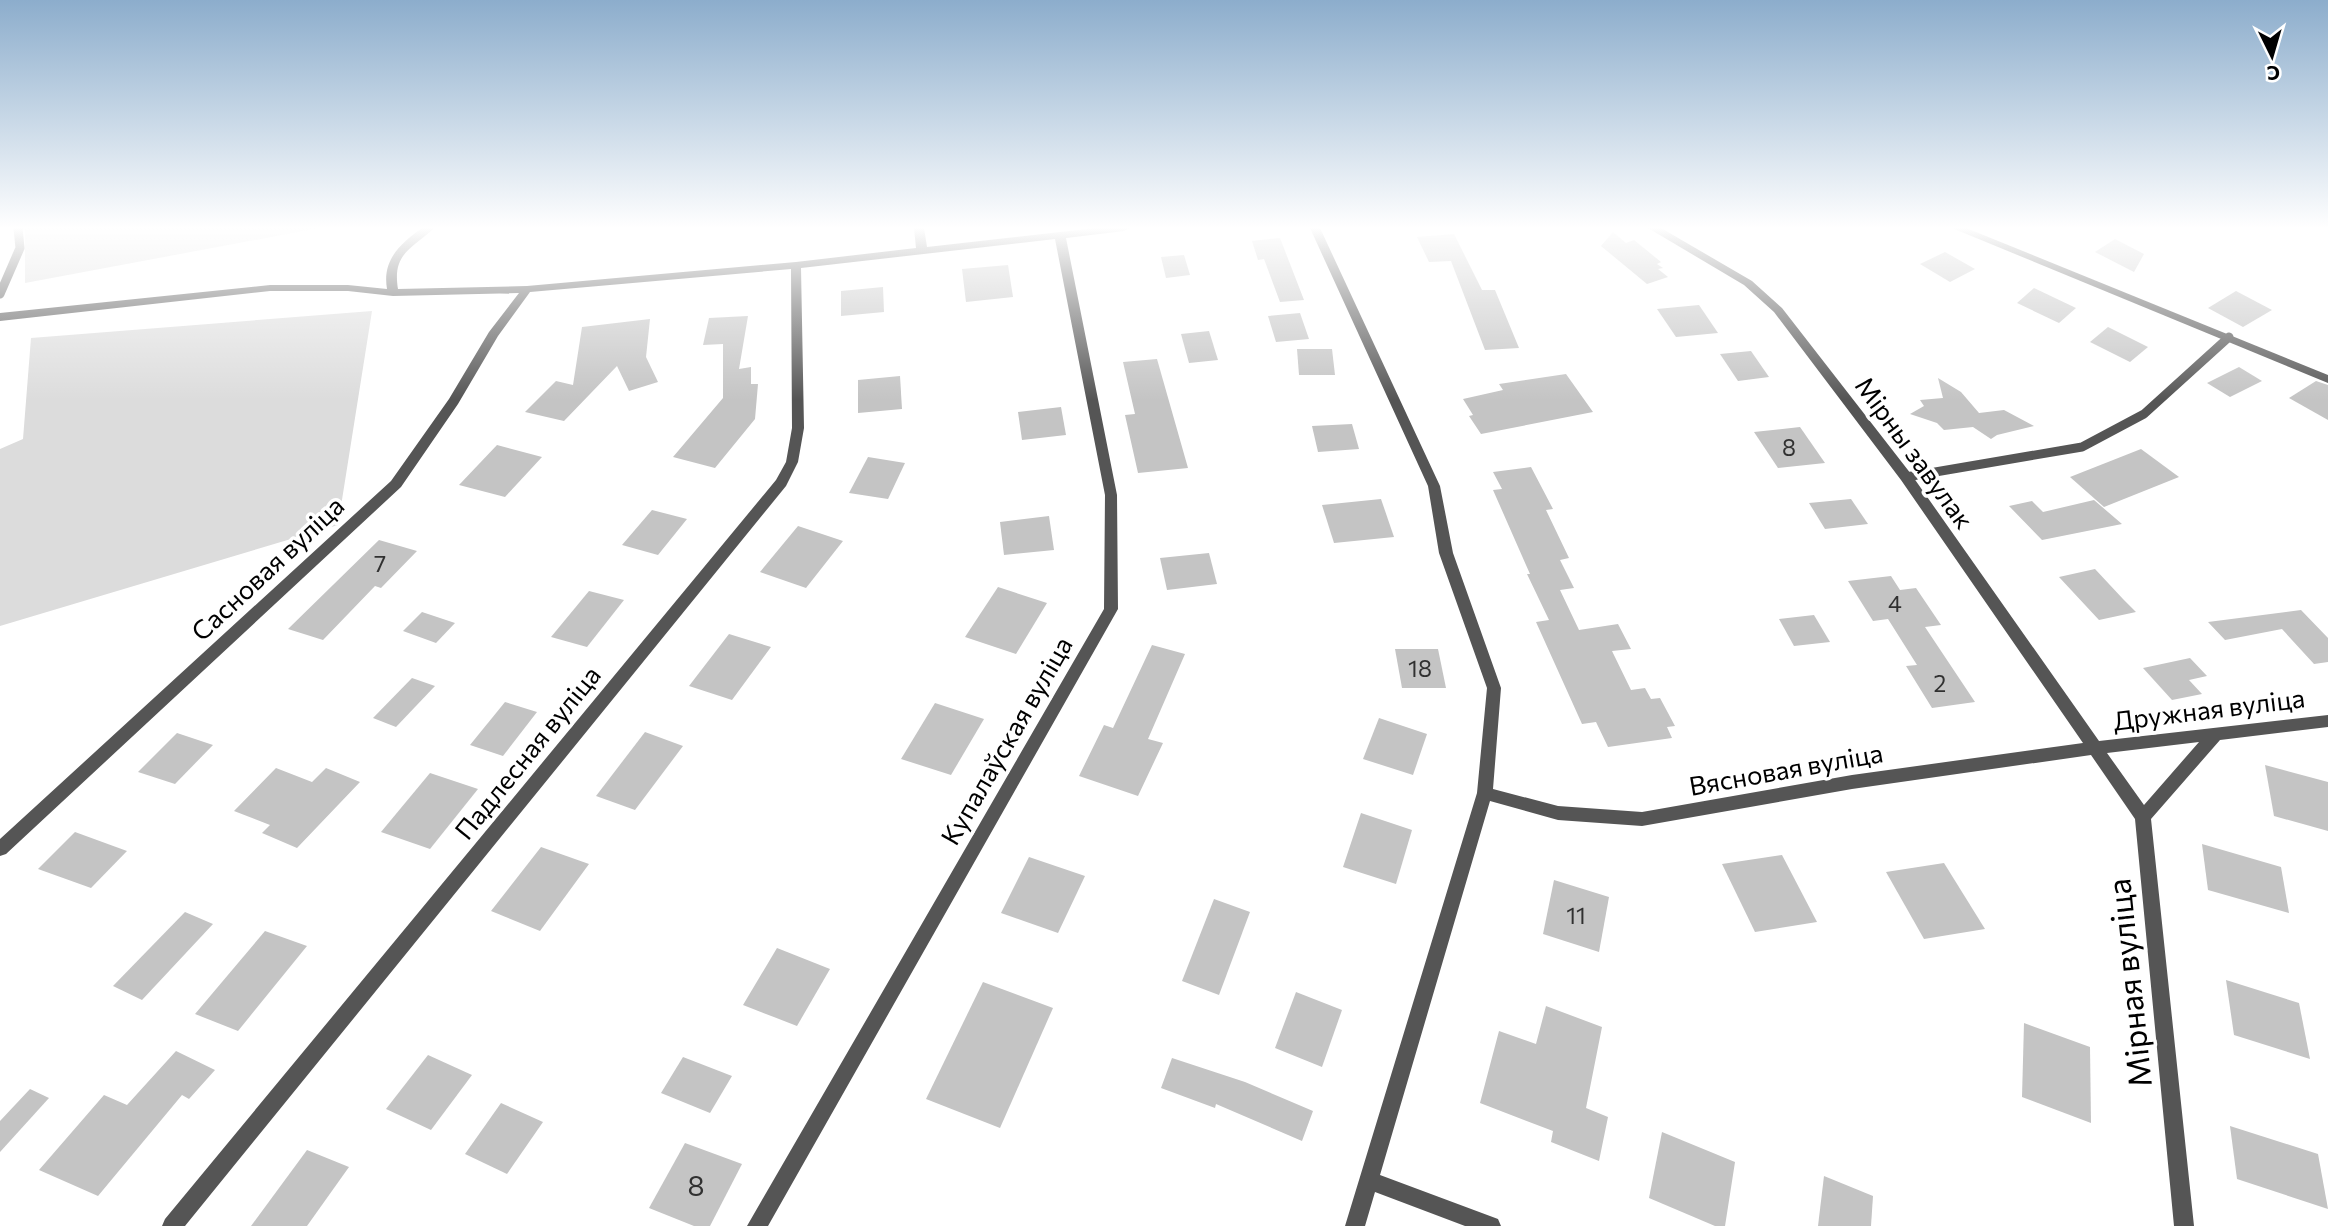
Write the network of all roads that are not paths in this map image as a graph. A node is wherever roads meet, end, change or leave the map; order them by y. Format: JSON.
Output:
{"nodes":[{"id":1,"x":391,"y":285,"type":"edge"},
{"id":2,"x":569,"y":285,"type":"edge"},
{"id":3,"x":796,"y":285,"type":"edge"},
{"id":4,"x":1070,"y":285,"type":"edge"},
{"id":5,"x":1341,"y":285,"type":"edge"},
{"id":6,"x":1750,"y":285,"type":"edge"},
{"id":7,"x":2100,"y":285,"type":"edge"},
{"id":8,"x":527,"y":289,"type":"junction"},
{"id":9,"x":393,"y":293,"type":"junction"},
{"id":10,"x":0,"y":317,"type":"edge"},
{"id":11,"x":2229,"y":337,"type":"junction"},
{"id":12,"x":2328,"y":379,"type":"edge"},
{"id":13,"x":1906,"y":477,"type":"junction"},
{"id":14,"x":2328,"y":721,"type":"edge"},
{"id":15,"x":2214,"y":736,"type":"junction"},
{"id":16,"x":2096,"y":748,"type":"junction"},
{"id":17,"x":1485,"y":793,"type":"junction"},
{"id":18,"x":2143,"y":817,"type":"junction"},
{"id":19,"x":0,"y":849,"type":"edge"},
{"id":20,"x":1367,"y":1180,"type":"junction"},
{"id":21,"x":172,"y":1226,"type":"edge"},
{"id":22,"x":757,"y":1226,"type":"edge"},
{"id":23,"x":1355,"y":1226,"type":"edge"},
{"id":24,"x":1490,"y":1226,"type":"edge"},
{"id":25,"x":2184,"y":1226,"type":"edge"}],
"edges":[{"from":1,"to":9,"type":"street"},
{"from":2,"to":8,"type":"street"},
{"from":3,"to":21,"type":"street","name":"Падлесная вуліца"},
{"from":4,"to":22,"type":"street","name":"Купалаўская вуліца"},
{"from":5,"to":17,"type":"street"},
{"from":6,"to":13,"type":"street","name":"Мірны завулак"},
{"from":7,"to":11,"type":"street"},
{"from":8,"to":9,"type":"street"},
{"from":8,"to":19,"type":"street","name":"Сасновая вуліца"},
{"from":9,"to":10,"type":"street"},
{"from":11,"to":12,"type":"street"},
{"from":11,"to":13,"type":"lane"},
{"from":13,"to":16,"type":"street","name":"Мірны завулак"},
{"from":14,"to":15,"type":"street","name":"Дружная вуліца"},
{"from":15,"to":16,"type":"street","name":"Дружная вуліца"},
{"from":15,"to":18,"type":"street"},
{"from":16,"to":17,"type":"street","name":"Вясновая вуліца"},
{"from":16,"to":18,"type":"street","name":"Мірная вуліца"},
{"from":17,"to":20,"type":"street"},
{"from":18,"to":25,"type":"street","name":"Мірная вуліца"},
{"from":20,"to":23,"type":"street"},
{"from":20,"to":24,"type":"street"}]}
